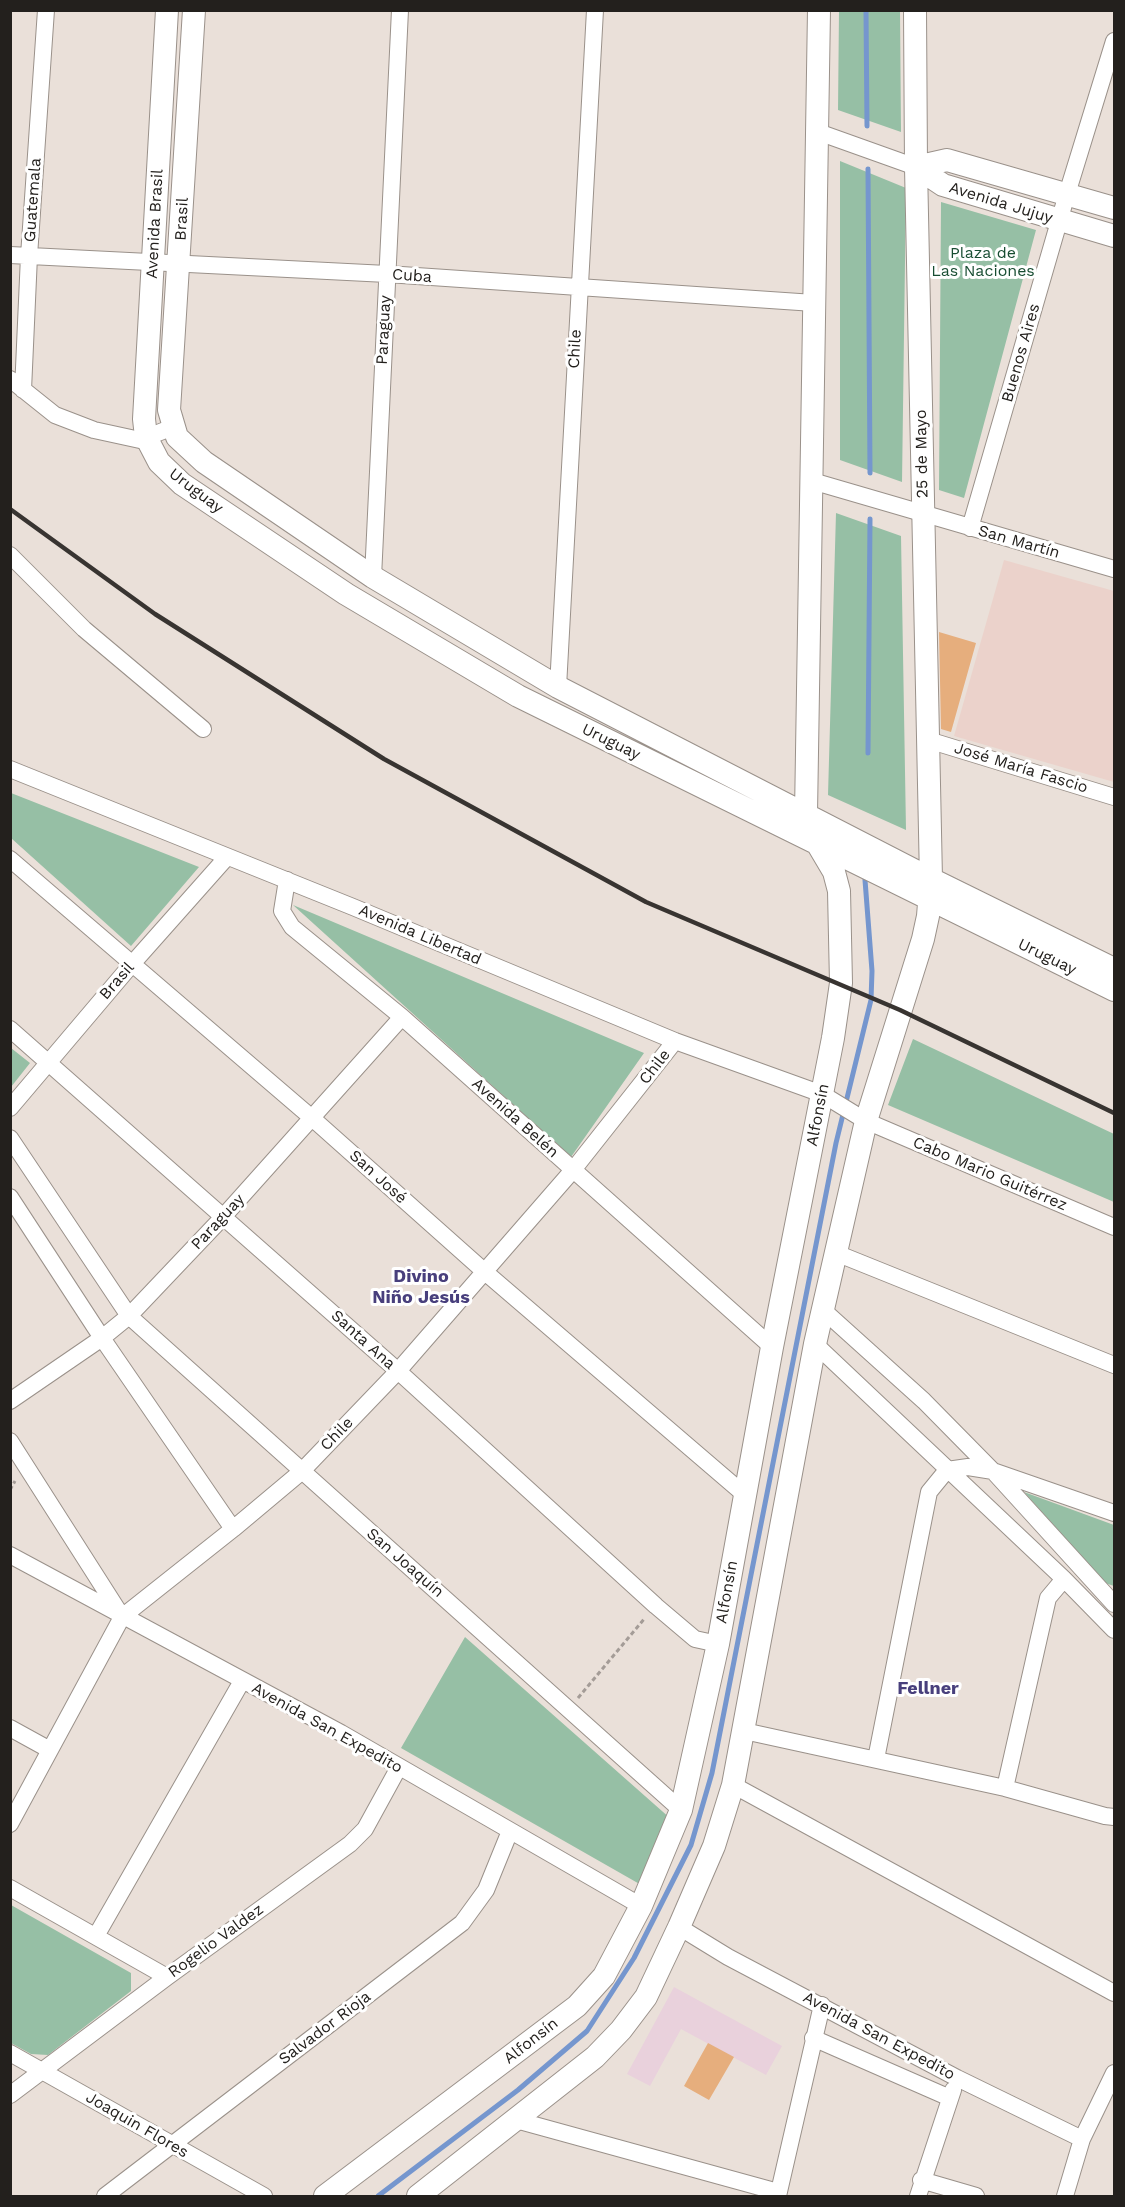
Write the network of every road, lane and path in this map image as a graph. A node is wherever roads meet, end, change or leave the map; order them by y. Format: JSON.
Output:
{"nodes":[{"id":1,"x":46,"y":10,"type":"edge"},
{"id":2,"x":167,"y":10,"type":"edge"},
{"id":3,"x":194,"y":10,"type":"edge"},
{"id":4,"x":400,"y":10,"type":"edge"},
{"id":5,"x":595,"y":10,"type":"edge"},
{"id":6,"x":819,"y":10,"type":"edge"},
{"id":7,"x":915,"y":10,"type":"edge"},
{"id":8,"x":1114,"y":41,"type":"edge"},
{"id":9,"x":818,"y":132,"type":"junction"},
{"id":10,"x":916,"y":167,"type":"junction"},
{"id":11,"x":1067,"y":194,"type":"junction"},
{"id":12,"x":1114,"y":208,"type":"edge"},
{"id":13,"x":1059,"y":221,"type":"junction"},
{"id":14,"x":1114,"y":236,"type":"edge"},
{"id":15,"x":10,"y":255,"type":"edge"},
{"id":16,"x":29,"y":256,"type":"junction"},
{"id":17,"x":153,"y":262,"type":"junction"},
{"id":18,"x":179,"y":263,"type":"junction"},
{"id":19,"x":387,"y":274,"type":"junction"},
{"id":20,"x":579,"y":287,"type":"junction"},
{"id":21,"x":814,"y":303,"type":"junction"},
{"id":22,"x":17,"y":385,"type":"edge"},
{"id":23,"x":173,"y":427,"type":"junction"},
{"id":24,"x":146,"y":437,"type":"junction"},
{"id":25,"x":812,"y":481,"type":"junction"},
{"id":26,"x":924,"y":514,"type":"junction"},
{"id":27,"x":970,"y":528,"type":"junction"},
{"id":28,"x":10,"y":555,"type":"edge"},
{"id":29,"x":1114,"y":569,"type":"edge"},
{"id":30,"x":373,"y":577,"type":"junction"},
{"id":31,"x":558,"y":687,"type":"junction"},
{"id":32,"x":203,"y":729,"type":"dead end"},
{"id":33,"x":928,"y":740,"type":"junction"},
{"id":34,"x":10,"y":769,"type":"edge"},
{"id":35,"x":1114,"y":797,"type":"edge"},
{"id":36,"x":806,"y":813,"type":"junction"},
{"id":37,"x":818,"y":845,"type":"junction"},
{"id":38,"x":227,"y":857,"type":"junction"},
{"id":39,"x":10,"y":859,"type":"edge"},
{"id":40,"x":287,"y":880,"type":"junction"},
{"id":41,"x":930,"y":889,"type":"junction"},
{"id":42,"x":132,"y":964,"type":"junction"},
{"id":43,"x":1114,"y":969,"type":"edge"},
{"id":44,"x":1114,"y":990,"type":"edge"},
{"id":45,"x":402,"y":1017,"type":"junction"},
{"id":46,"x":10,"y":1029,"type":"edge"},
{"id":47,"x":675,"y":1041,"type":"junction"},
{"id":48,"x":48,"y":1062,"type":"junction"},
{"id":49,"x":826,"y":1096,"type":"junction"},
{"id":50,"x":10,"y":1108,"type":"edge"},
{"id":51,"x":859,"y":1117,"type":"junction"},
{"id":52,"x":312,"y":1118,"type":"junction"},
{"id":53,"x":10,"y":1138,"type":"edge"},
{"id":54,"x":573,"y":1170,"type":"junction"},
{"id":55,"x":10,"y":1197,"type":"edge"},
{"id":56,"x":224,"y":1217,"type":"junction"},
{"id":57,"x":1114,"y":1227,"type":"edge"},
{"id":58,"x":836,"y":1253,"type":"junction"},
{"id":59,"x":485,"y":1272,"type":"junction"},
{"id":60,"x":823,"y":1310,"type":"junction"},
{"id":61,"x":129,"y":1316,"type":"junction"},
{"id":62,"x":102,"y":1338,"type":"junction"},
{"id":63,"x":815,"y":1344,"type":"junction"},
{"id":64,"x":772,"y":1347,"type":"junction"},
{"id":65,"x":1114,"y":1365,"type":"edge"},
{"id":66,"x":398,"y":1371,"type":"junction"},
{"id":67,"x":10,"y":1401,"type":"edge"},
{"id":68,"x":10,"y":1442,"type":"edge"},
{"id":69,"x":947,"y":1470,"type":"junction"},
{"id":70,"x":993,"y":1471,"type":"junction"},
{"id":71,"x":301,"y":1472,"type":"junction"},
{"id":72,"x":745,"y":1495,"type":"junction"},
{"id":73,"x":1114,"y":1513,"type":"edge"},
{"id":74,"x":233,"y":1529,"type":"junction"},
{"id":75,"x":10,"y":1555,"type":"edge"},
{"id":76,"x":1064,"y":1579,"type":"junction"},
{"id":77,"x":1112,"y":1598,"type":"edge"},
{"id":78,"x":656,"y":1606,"type":"junction"},
{"id":79,"x":122,"y":1617,"type":"junction"},
{"id":80,"x":1114,"y":1630,"type":"edge"},
{"id":81,"x":718,"y":1644,"type":"junction"},
{"id":82,"x":242,"y":1682,"type":"junction"},
{"id":83,"x":569,"y":1708,"type":"junction"},
{"id":84,"x":10,"y":1728,"type":"edge"},
{"id":85,"x":744,"y":1731,"type":"junction"},
{"id":86,"x":50,"y":1750,"type":"junction"},
{"id":87,"x":876,"y":1759,"type":"junction"},
{"id":88,"x":399,"y":1767,"type":"junction"},
{"id":89,"x":733,"y":1785,"type":"junction"},
{"id":90,"x":1005,"y":1788,"type":"junction"},
{"id":91,"x":681,"y":1810,"type":"junction"},
{"id":92,"x":1114,"y":1817,"type":"edge"},
{"id":93,"x":10,"y":1824,"type":"edge"},
{"id":94,"x":510,"y":1831,"type":"junction"},
{"id":95,"x":10,"y":1888,"type":"edge"},
{"id":96,"x":641,"y":1906,"type":"junction"},
{"id":97,"x":679,"y":1927,"type":"junction"},
{"id":98,"x":96,"y":1936,"type":"junction"},
{"id":99,"x":167,"y":1977,"type":"junction"},
{"id":100,"x":1114,"y":1993,"type":"edge"},
{"id":101,"x":822,"y":2005,"type":"junction"},
{"id":102,"x":813,"y":2038,"type":"junction"},
{"id":103,"x":10,"y":2054,"type":"edge"},
{"id":104,"x":41,"y":2071,"type":"junction"},
{"id":105,"x":1114,"y":2073,"type":"edge"},
{"id":106,"x":957,"y":2078,"type":"junction"},
{"id":107,"x":10,"y":2095,"type":"edge"},
{"id":108,"x":950,"y":2098,"type":"junction"},
{"id":109,"x":516,"y":2120,"type":"junction"},
{"id":110,"x":1082,"y":2139,"type":"junction"},
{"id":111,"x":171,"y":2145,"type":"junction"},
{"id":112,"x":921,"y":2180,"type":"junction"},
{"id":113,"x":778,"y":2194,"type":"edge"},
{"id":114,"x":105,"y":2196,"type":"edge"},
{"id":115,"x":264,"y":2196,"type":"edge"},
{"id":116,"x":325,"y":2196,"type":"edge"},
{"id":117,"x":418,"y":2196,"type":"edge"},
{"id":118,"x":918,"y":2196,"type":"edge"},
{"id":119,"x":976,"y":2196,"type":"edge"},
{"id":120,"x":1065,"y":2196,"type":"edge"}],
"edges":[{"from":1,"to":16,"type":"street","name":"Guatemala"},
{"from":2,"to":17,"type":"street","name":"Avenida Brasil"},
{"from":3,"to":18,"type":"street","name":"Brasil"},
{"from":4,"to":19,"type":"street","name":"Paraguay"},
{"from":5,"to":20,"type":"street","name":"Chile"},
{"from":6,"to":9,"type":"street"},
{"from":7,"to":10,"type":"street","name":"25 de Mayo"},
{"from":8,"to":11,"type":"street","name":"Buenos Aires"},
{"from":9,"to":10,"type":"street"},
{"from":9,"to":21,"type":"street"},
{"from":10,"to":11,"type":"street","name":"Avenida Jujuy"},
{"from":10,"to":13,"type":"street","name":"Avenida Jujuy"},
{"from":10,"to":26,"type":"street","name":"25 de Mayo"},
{"from":11,"to":12,"type":"street","name":"Avenida Jujuy"},
{"from":11,"to":13,"type":"street","name":"Buenos Aires"},
{"from":13,"to":14,"type":"street","name":"Avenida Jujuy"},
{"from":13,"to":27,"type":"street","name":"Buenos Aires"},
{"from":15,"to":16,"type":"street","name":"Cuba"},
{"from":16,"to":17,"type":"street","name":"Cuba"},
{"from":16,"to":22,"type":"street","name":"Guatemala"},
{"from":17,"to":18,"type":"street","name":"Cuba"},
{"from":17,"to":24,"type":"street","name":"Avenida Brasil"},
{"from":18,"to":19,"type":"street","name":"Cuba"},
{"from":18,"to":23,"type":"street","name":"Brasil"},
{"from":19,"to":20,"type":"street","name":"Cuba"},
{"from":19,"to":30,"type":"street","name":"Paraguay"},
{"from":20,"to":21,"type":"street","name":"Cuba"},
{"from":20,"to":31,"type":"street","name":"Chile"},
{"from":21,"to":25,"type":"street"},
{"from":22,"to":24,"type":"street"},
{"from":23,"to":24,"type":"street"},
{"from":23,"to":30,"type":"street","name":"Uruguay"},
{"from":24,"to":37,"type":"street","name":"Uruguay"},
{"from":25,"to":26,"type":"street","name":"San Martín"},
{"from":25,"to":36,"type":"street"},
{"from":26,"to":27,"type":"street","name":"San Martín"},
{"from":26,"to":33,"type":"street","name":"25 de Mayo"},
{"from":27,"to":29,"type":"street","name":"San Martín"},
{"from":28,"to":32,"type":"street"},
{"from":30,"to":31,"type":"street","name":"Uruguay"},
{"from":31,"to":36,"type":"street","name":"Uruguay"},
{"from":33,"to":35,"type":"street","name":"José María Fascio"},
{"from":33,"to":41,"type":"street","name":"25 de Mayo"},
{"from":34,"to":38,"type":"street","name":"Avenida Libertad"},
{"from":36,"to":37,"type":"street"},
{"from":36,"to":41,"type":"street","name":"Uruguay"},
{"from":37,"to":41,"type":"street","name":"Uruguay"},
{"from":37,"to":49,"type":"street","name":"Alfonsín"},
{"from":38,"to":40,"type":"street","name":"Avenida Libertad"},
{"from":38,"to":42,"type":"street","name":"Brasil"},
{"from":39,"to":42,"type":"street","name":"San José"},
{"from":40,"to":45,"type":"street","name":"Avenida Belén"},
{"from":40,"to":47,"type":"street","name":"Avenida Libertad"},
{"from":41,"to":43,"type":"street","name":"Uruguay"},
{"from":41,"to":44,"type":"street","name":"Uruguay"},
{"from":41,"to":51,"type":"street"},
{"from":42,"to":48,"type":"street","name":"Brasil"},
{"from":42,"to":52,"type":"street","name":"San José"},
{"from":45,"to":52,"type":"street","name":"Paraguay"},
{"from":45,"to":54,"type":"street","name":"Avenida Belén"},
{"from":46,"to":48,"type":"street","name":"Santa Ana"},
{"from":47,"to":49,"type":"street","name":"Avenida Libertad"},
{"from":47,"to":54,"type":"street","name":"Chile"},
{"from":48,"to":50,"type":"street","name":"Brasil"},
{"from":48,"to":56,"type":"street","name":"Santa Ana"},
{"from":49,"to":51,"type":"street","name":"Cabo Mario Guitérrez"},
{"from":49,"to":64,"type":"street","name":"Alfonsín"},
{"from":51,"to":57,"type":"street","name":"Cabo Mario Guitérrez"},
{"from":51,"to":58,"type":"street"},
{"from":52,"to":56,"type":"street","name":"Paraguay"},
{"from":52,"to":59,"type":"street","name":"San José"},
{"from":53,"to":61,"type":"street","name":"San Joaquín"},
{"from":54,"to":59,"type":"street","name":"Chile"},
{"from":54,"to":64,"type":"street","name":"Avenida Belén"},
{"from":55,"to":62,"type":"street"},
{"from":56,"to":61,"type":"street","name":"Paraguay"},
{"from":56,"to":66,"type":"street","name":"Santa Ana"},
{"from":58,"to":60,"type":"street"},
{"from":58,"to":65,"type":"street"},
{"from":59,"to":66,"type":"street","name":"Chile"},
{"from":59,"to":72,"type":"street","name":"San José"},
{"from":60,"to":63,"type":"street"},
{"from":60,"to":70,"type":"street"},
{"from":61,"to":62,"type":"street","name":"Paraguay"},
{"from":61,"to":71,"type":"street","name":"San Joaquín"},
{"from":62,"to":67,"type":"street","name":"Paraguay"},
{"from":62,"to":74,"type":"street"},
{"from":63,"to":69,"type":"street"},
{"from":63,"to":85,"type":"street"},
{"from":64,"to":72,"type":"street","name":"Alfonsín"},
{"from":66,"to":71,"type":"street","name":"Chile"},
{"from":66,"to":78,"type":"street","name":"Santa Ana"},
{"from":68,"to":79,"type":"street"},
{"from":69,"to":70,"type":"street"},
{"from":69,"to":76,"type":"street"},
{"from":69,"to":87,"type":"street"},
{"from":70,"to":73,"type":"street"},
{"from":70,"to":77,"type":"street"},
{"from":71,"to":74,"type":"street","name":"Chile"},
{"from":71,"to":83,"type":"street","name":"San Joaquín"},
{"from":72,"to":81,"type":"street","name":"Alfonsín"},
{"from":74,"to":79,"type":"street","name":"Chile"},
{"from":75,"to":79,"type":"street","name":"Avenida San Expedito"},
{"from":76,"to":80,"type":"street"},
{"from":76,"to":90,"type":"street"},
{"from":78,"to":81,"type":"street","name":"Santa Ana"},
{"from":78,"to":83,"type":"path"},
{"from":79,"to":82,"type":"street","name":"Avenida San Expedito"},
{"from":79,"to":86,"type":"street","name":"Chile"},
{"from":81,"to":91,"type":"street","name":"Alfonsín"},
{"from":82,"to":88,"type":"street","name":"Avenida San Expedito"},
{"from":82,"to":98,"type":"street"},
{"from":83,"to":91,"type":"street","name":"San Joaquín"},
{"from":84,"to":86,"type":"street"},
{"from":85,"to":87,"type":"street"},
{"from":85,"to":89,"type":"street"},
{"from":86,"to":93,"type":"street","name":"Chile"},
{"from":87,"to":90,"type":"street"},
{"from":88,"to":94,"type":"street","name":"Avenida San Expedito"},
{"from":88,"to":99,"type":"street","name":"Rogelio Valdez"},
{"from":89,"to":97,"type":"street"},
{"from":89,"to":100,"type":"street"},
{"from":90,"to":92,"type":"street"},
{"from":91,"to":96,"type":"street","name":"Alfonsín"},
{"from":94,"to":96,"type":"street","name":"Avenida San Expedito"},
{"from":94,"to":111,"type":"street","name":"Salvador Rioja"},
{"from":95,"to":98,"type":"street"},
{"from":96,"to":116,"type":"street","name":"Alfonsín"},
{"from":97,"to":101,"type":"street","name":"Avenida San Expedito"},
{"from":97,"to":109,"type":"street"},
{"from":98,"to":99,"type":"street"},
{"from":99,"to":104,"type":"street","name":"Rogelio Valdez"},
{"from":101,"to":102,"type":"street"},
{"from":101,"to":106,"type":"street","name":"Avenida San Expedito"},
{"from":102,"to":108,"type":"street"},
{"from":102,"to":113,"type":"street"},
{"from":103,"to":104,"type":"street","name":"Joaquin Flores"},
{"from":104,"to":107,"type":"street","name":"Rogelio Valdez"},
{"from":104,"to":111,"type":"street","name":"Joaquin Flores"},
{"from":105,"to":110,"type":"street"},
{"from":106,"to":108,"type":"street"},
{"from":106,"to":110,"type":"street","name":"Avenida San Expedito"},
{"from":108,"to":112,"type":"street"},
{"from":109,"to":113,"type":"street"},
{"from":109,"to":117,"type":"street"},
{"from":110,"to":120,"type":"street"},
{"from":111,"to":114,"type":"street","name":"Salvador Rioja"},
{"from":111,"to":115,"type":"street","name":"Joaquin Flores"},
{"from":112,"to":118,"type":"street"},
{"from":112,"to":119,"type":"street"}]}
